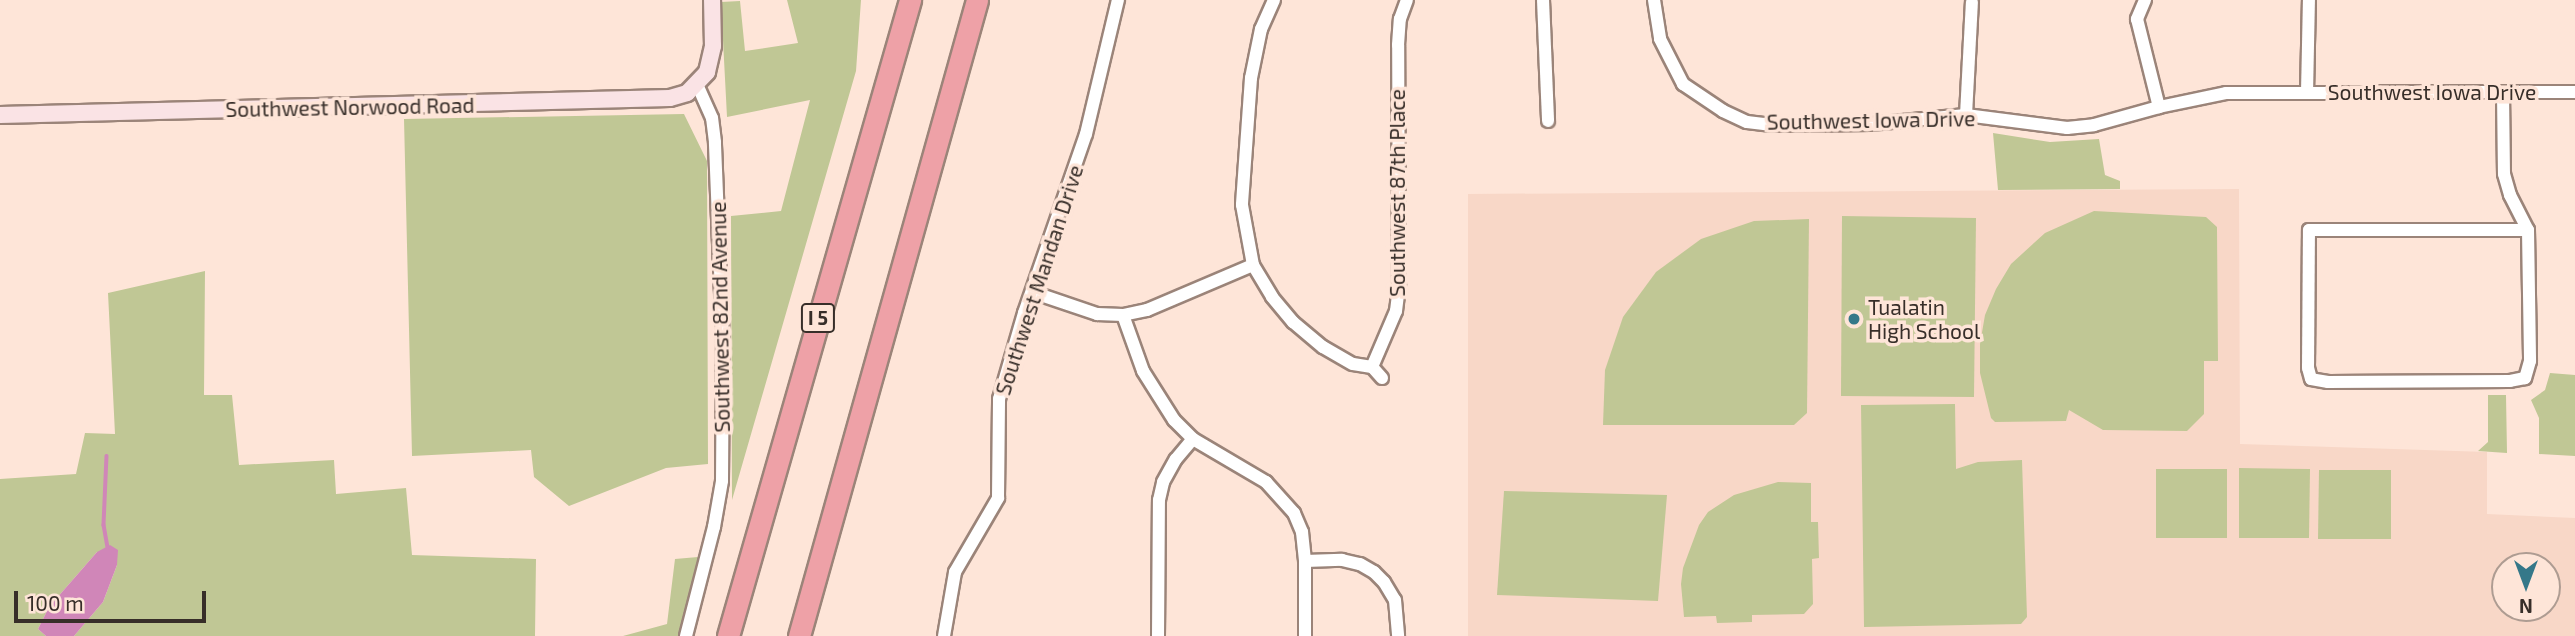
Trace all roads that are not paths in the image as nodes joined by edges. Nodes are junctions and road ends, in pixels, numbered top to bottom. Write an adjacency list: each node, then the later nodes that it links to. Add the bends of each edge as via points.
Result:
1 (712, 0): 12 (street, via 710,62)
2 (910, 0): 29 (highway, I 5)
3 (977, 0): 30 (highway)
4 (1118, 0): 22 (street, Southwest Mandan Drive, via 1086,134)
5 (1274, 0): 21 (street, via 1251,78 1242,205)
6 (1408, 0): 24 (street, Southwest 87th Place, via 1400,19 1398,45 1399,285 1396,311)
7 (1543, 0): 19 (street)
8 (1654, 0): 17 (street, Southwest Iowa Drive, via 1660,39 1675,73 1701,98 1747,122 1871,124)
9 (2145, 0): 16 (street, via 2137,19)
10 (2309, 0): 14 (street)
11 (1972, 2): 17 (street)
12 (698, 85): 18 (street, Southwest Norwood Road, via 670,98 643,100); 28 (street, Southwest 82nd Avenue, via 712,118 715,142 723,344 722,481 715,527)
13 (2575, 92): 15 (street, Southwest Iowa Drive)
14 (2306, 93): 15 (street, Southwest Iowa Drive); 16 (street, Southwest Iowa Drive, via 2226,93)
15 (2502, 93): 20 (street, via 2504,174)
16 (2159, 107): 17 (street, Southwest Iowa Drive, via 2067,128)
17 (1966, 115)
18 (0, 116)
19 (1548, 121)
20 (2528, 230): 20 (street, via 2309,230 2311,379 2525,378 2530,361)
21 (1253, 265): 23 (street, via 1147,310); 24 (street, via 1293,322 1353,365)
22 (1032, 292): 23 (street, via 1097,314); 31 (street, Southwest Mandan Drive, via 999,399 998,498 955,572)
23 (1123, 315): 26 (street, via 1133,349 1157,398)
24 (1372, 368): 25 (street)
25 (1382, 378)
26 (1193, 439): 27 (street, via 1266,482 1281,496 1302,532); 32 (street, via 1176,458 1159,500)
27 (1305, 561): 33 (street); 34 (street, via 1342,560 1374,572 1395,600)
28 (686, 636)
29 (728, 636)
30 (799, 636)
31 (944, 636)
32 (1158, 636)
33 (1305, 636)
34 (1398, 636)

